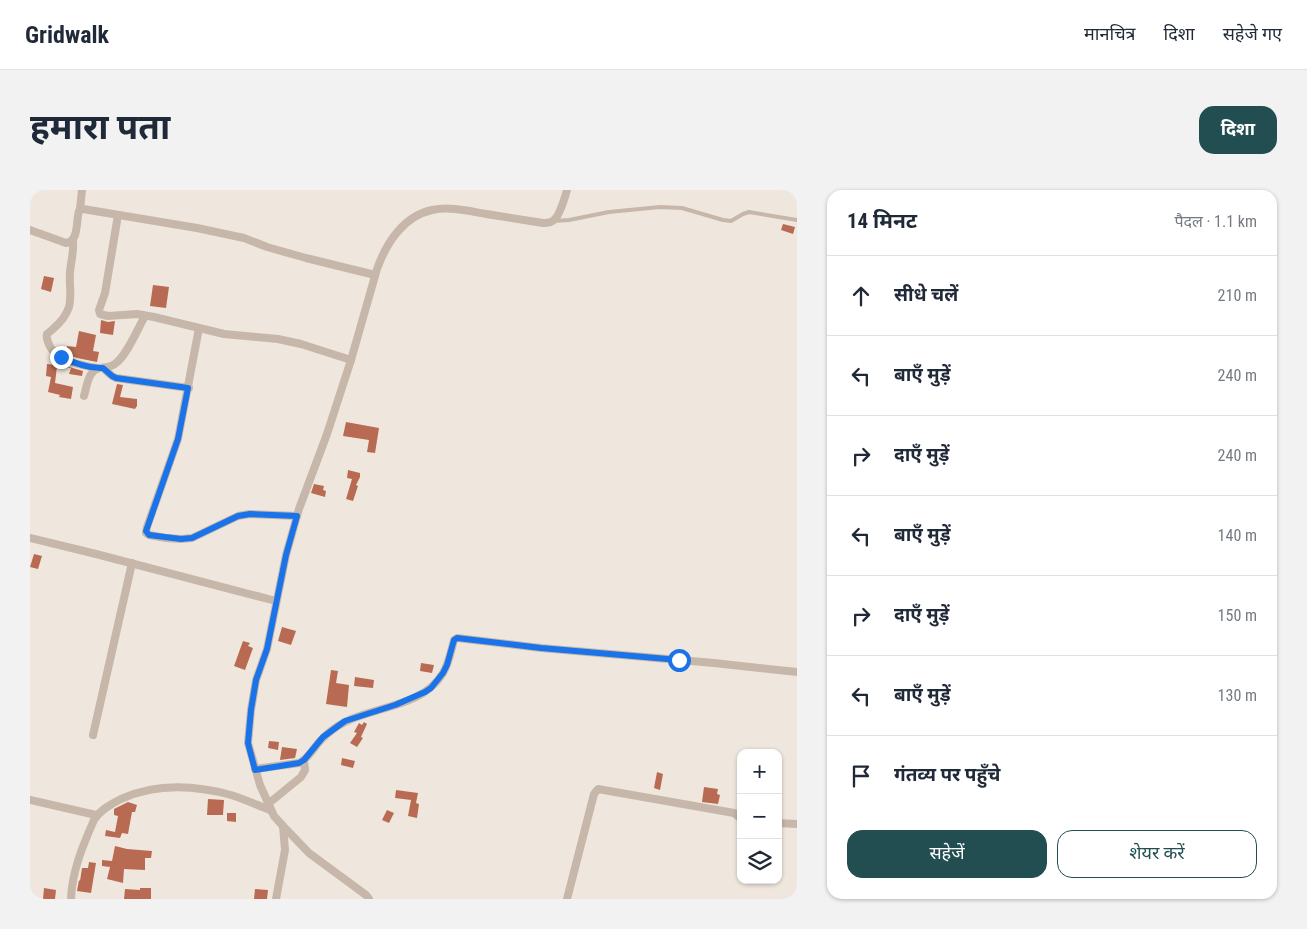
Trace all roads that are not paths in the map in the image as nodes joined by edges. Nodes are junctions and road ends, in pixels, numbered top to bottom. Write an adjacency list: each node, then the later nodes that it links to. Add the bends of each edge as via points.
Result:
1 (82, 190): 3 (street)
2 (567, 190): 6 (street)
3 (80, 209): 4 (street); 8 (street)
4 (118, 215): 9 (street, via 244,238); 10 (street, via 99,312 108,316)
5 (797, 220): 6 (lane, via 749,212 731,221 668,207)
6 (554, 221): 9 (street, via 543,223 467,211 432,210 400,228 381,257)
7 (30, 230): 8 (street, via 66,243)
8 (72, 241): 13 (street, via 69,307 46,339 61,357)
9 (375, 275): 12 (street)
10 (145, 316): 11 (street); 13 (street, via 117,363)
11 (199, 328): 12 (street, via 278,339); 14 (street)
12 (351, 360): 16 (street)
13 (100, 368): 14 (street, via 116,378); 15 (street, via 92,371)
14 (188, 388): 16 (street, via 178,439 146,533 166,538 192,538 238,516)
15 (84, 396)
16 (297, 516): 19 (street)
17 (30, 538): 18 (street)
18 (132, 563): 19 (street); 21 (street)
19 (276, 601): 23 (street, via 251,710 248,743)
20 (797, 672): 22 (street, via 457,638 443,673 431,688 395,705 345,721 323,737)
21 (93, 735)
22 (304, 760): 23 (street); 25 (street, via 305,770 301,778)
23 (255, 770): 25 (street)
24 (30, 800): 26 (street)
25 (269, 807): 26 (street, via 221,793 163,787 127,796); 30 (street)
26 (96, 816): 31 (street, via 73,876)
27 (737, 816): 34 (street, via 598,789)
28 (782, 823): 29 (street)
29 (797, 824)
30 (283, 826): 32 (street, via 285,850); 33 (street, via 310,853)
31 (71, 899)
32 (276, 899)
33 (369, 899)
34 (567, 899)

